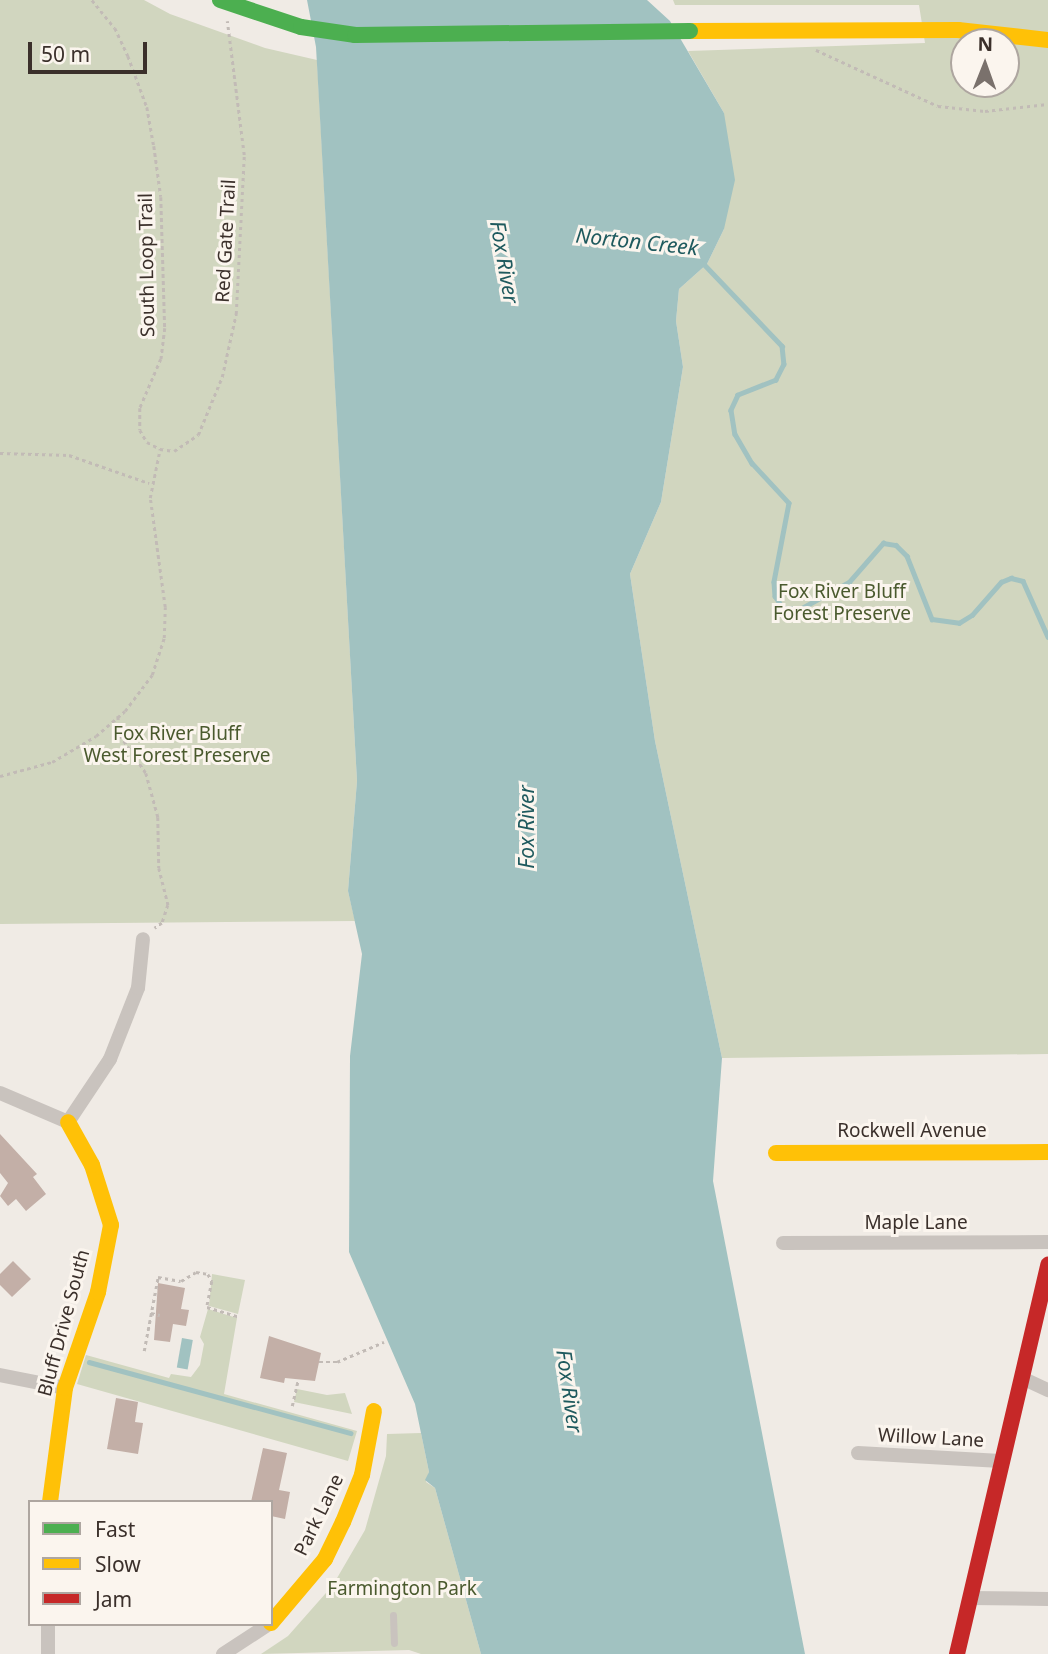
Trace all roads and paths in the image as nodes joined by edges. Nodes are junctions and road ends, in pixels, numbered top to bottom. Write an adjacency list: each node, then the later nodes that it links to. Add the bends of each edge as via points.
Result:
1 (92, 0): 6 (path, South Loop Trail, via 116,29 128,56 154,146 161,197 165,328 161,359 140,408 140,430 147,442)
2 (224, 5): 3 (street, bridge, via 301,27 355,35 931,30 1022,34); 6 (path, Red Gate Trail, via 244,155 243,223 230,348 198,435 174,451)
3 (1048, 40)
4 (807, 46): 5 (path, via 938,106 985,111)
5 (1047, 104)
6 (160, 449): 8 (path)
7 (0, 453): 8 (path, via 69,455)
8 (151, 484): 9 (path, via 164,638 152,676)
9 (118, 716): 10 (path, via 52,762); 11 (path, via 120,735 146,773 158,817 159,868 168,905 162,923 143,932)
10 (0, 776)
11 (143, 939): 13 (street, via 138,988 110,1059)
12 (0, 1093): 13 (street)
13 (68, 1122): 28 (street, Bluff Drive South, via 92,1165 111,1225 98,1292)
14 (1048, 1152): 15 (street, Rockwell Avenue)
15 (776, 1153)
16 (1048, 1242): 17 (street, Maple Lane)
17 (783, 1243)
18 (1048, 1265): 26 (street)
19 (151, 1313): 20 (path); 21 (path, via 158,1277 181,1281 196,1272 208,1274 212,1281 207,1307); 23 (path)
20 (160, 1315)
21 (240, 1317)
22 (384, 1342): 24 (path, via 337,1362)
23 (145, 1351)
24 (319, 1362)
25 (0, 1375): 28 (street)
26 (1022, 1378): 29 (street); 33 (street)
27 (298, 1380): 30 (path)
28 (65, 1388): 34 (street, Bluff Drive South)
29 (1048, 1390)
30 (292, 1406)
31 (374, 1411): 38 (street, Park Lane, via 362,1475 344,1522 325,1559)
32 (858, 1453): 33 (street, Willow Lane)
33 (1001, 1461): 35 (street)
34 (50, 1500)
35 (970, 1598): 36 (street); 44 (street)
36 (1048, 1599)
37 (393, 1615): 41 (lane)
38 (273, 1620)
39 (48, 1626): 42 (street)
40 (267, 1626): 43 (street, Park Lane)
41 (394, 1643)
42 (48, 1654)
43 (223, 1654)
44 (957, 1654)

